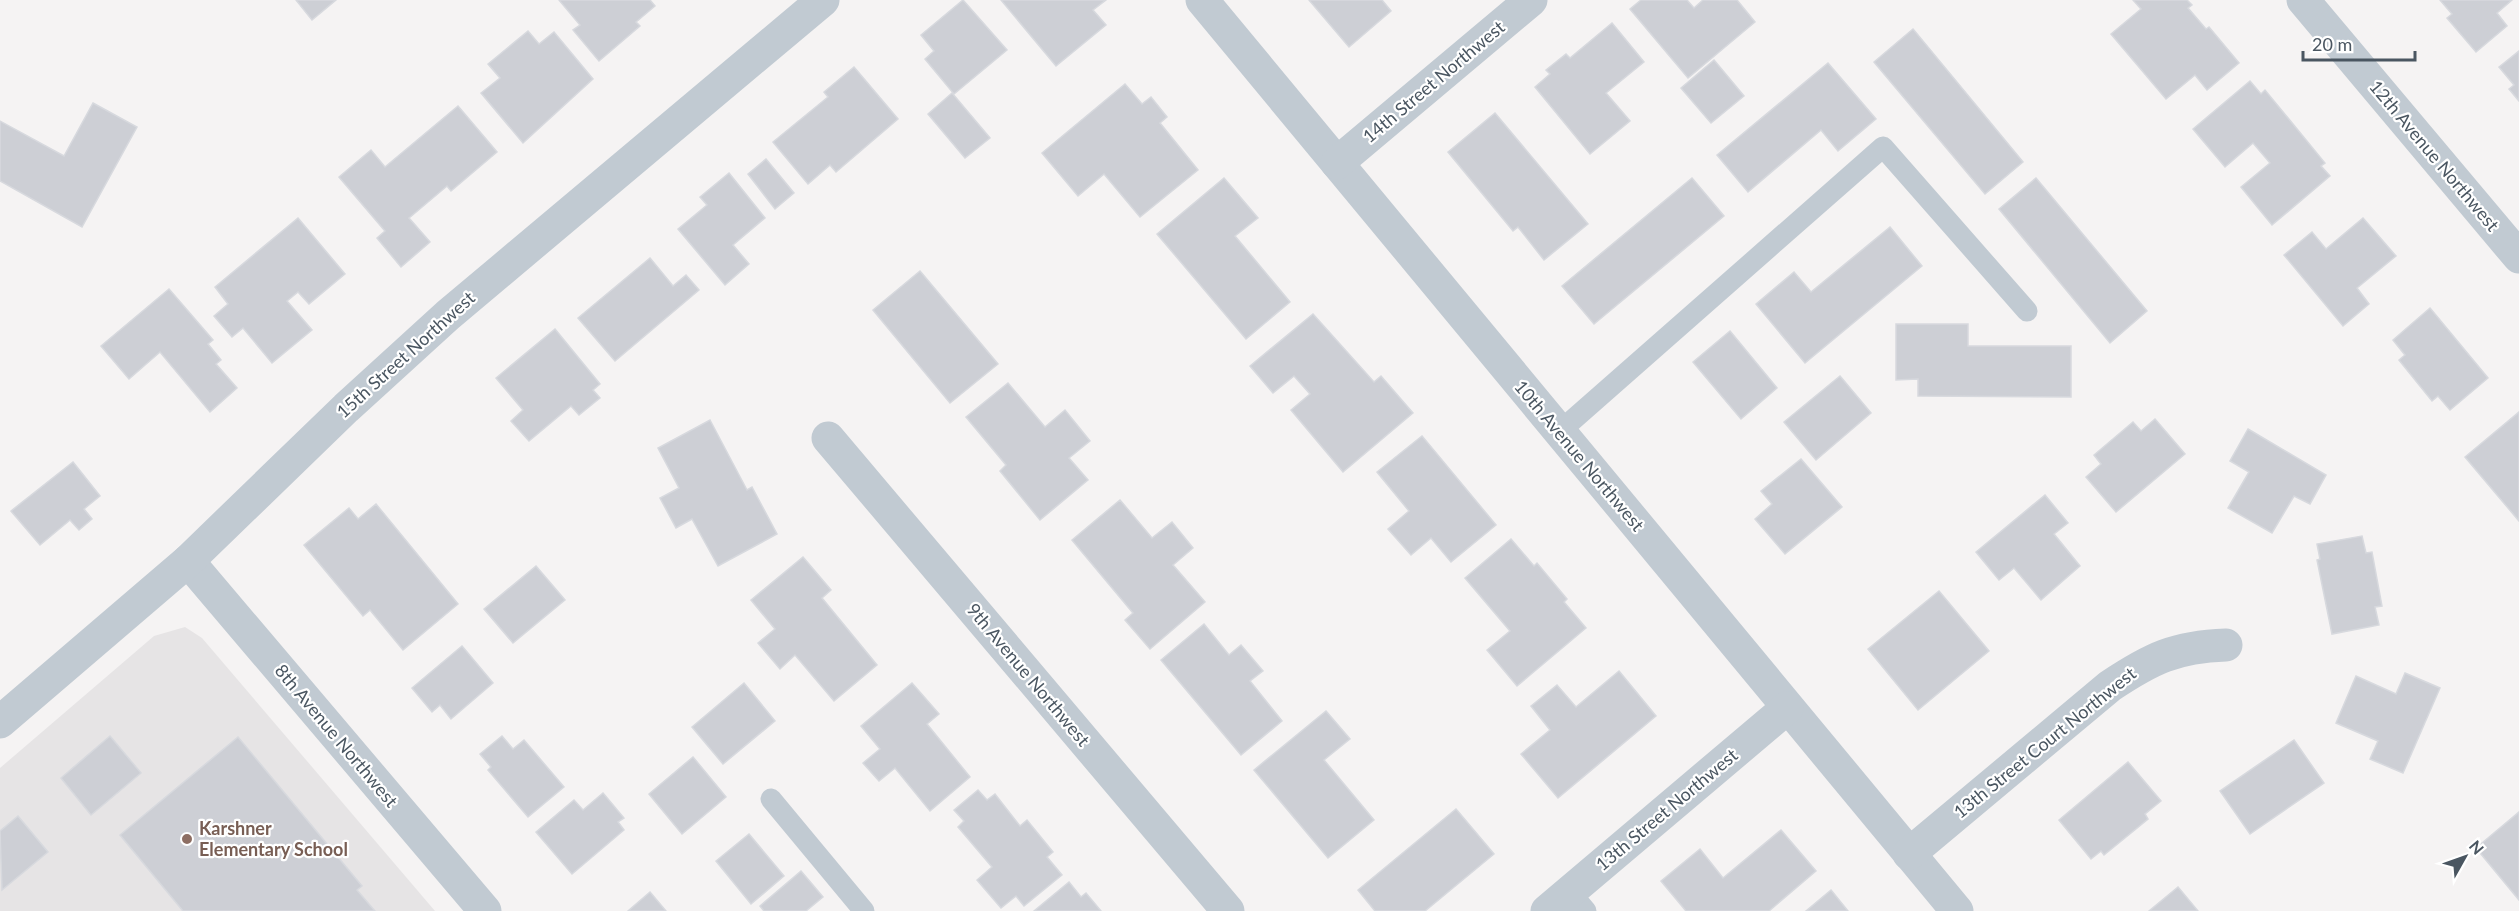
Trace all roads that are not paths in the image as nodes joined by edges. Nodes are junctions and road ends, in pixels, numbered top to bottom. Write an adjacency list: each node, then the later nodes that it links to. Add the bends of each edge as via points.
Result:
1 (823, 0): 10 (street, 15th Street Northwest, via 448,315)
2 (1202, 0): 5 (street, 10th Avenue Northwest)
3 (1531, 0): 5 (street, 14th Street Northwest)
4 (2303, 0): 6 (street, 12th Avenue Northwest)
5 (1337, 163): 8 (street, 10th Avenue Northwest)
6 (2519, 257)
7 (2027, 311): 8 (lane, via 1883,147)
8 (1559, 432): 12 (street, 10th Avenue Northwest)
9 (828, 438): 19 (street, 9th Avenue Northwest)
10 (188, 561): 13 (street, 15th Street Northwest); 17 (street, 8th Avenue Northwest)
11 (2226, 645): 15 (street, 13th Street Court Northwest, via 2169,652 2110,686)
12 (1787, 708): 15 (street, 10th Avenue Northwest); 16 (street, 13th Street Northwest)
13 (0, 722)
14 (771, 799): 18 (lane)
15 (1909, 854): 20 (street, 10th Avenue Northwest)
16 (1568, 904)
17 (485, 911)
18 (864, 911)
19 (1228, 911)
20 (1956, 911)

